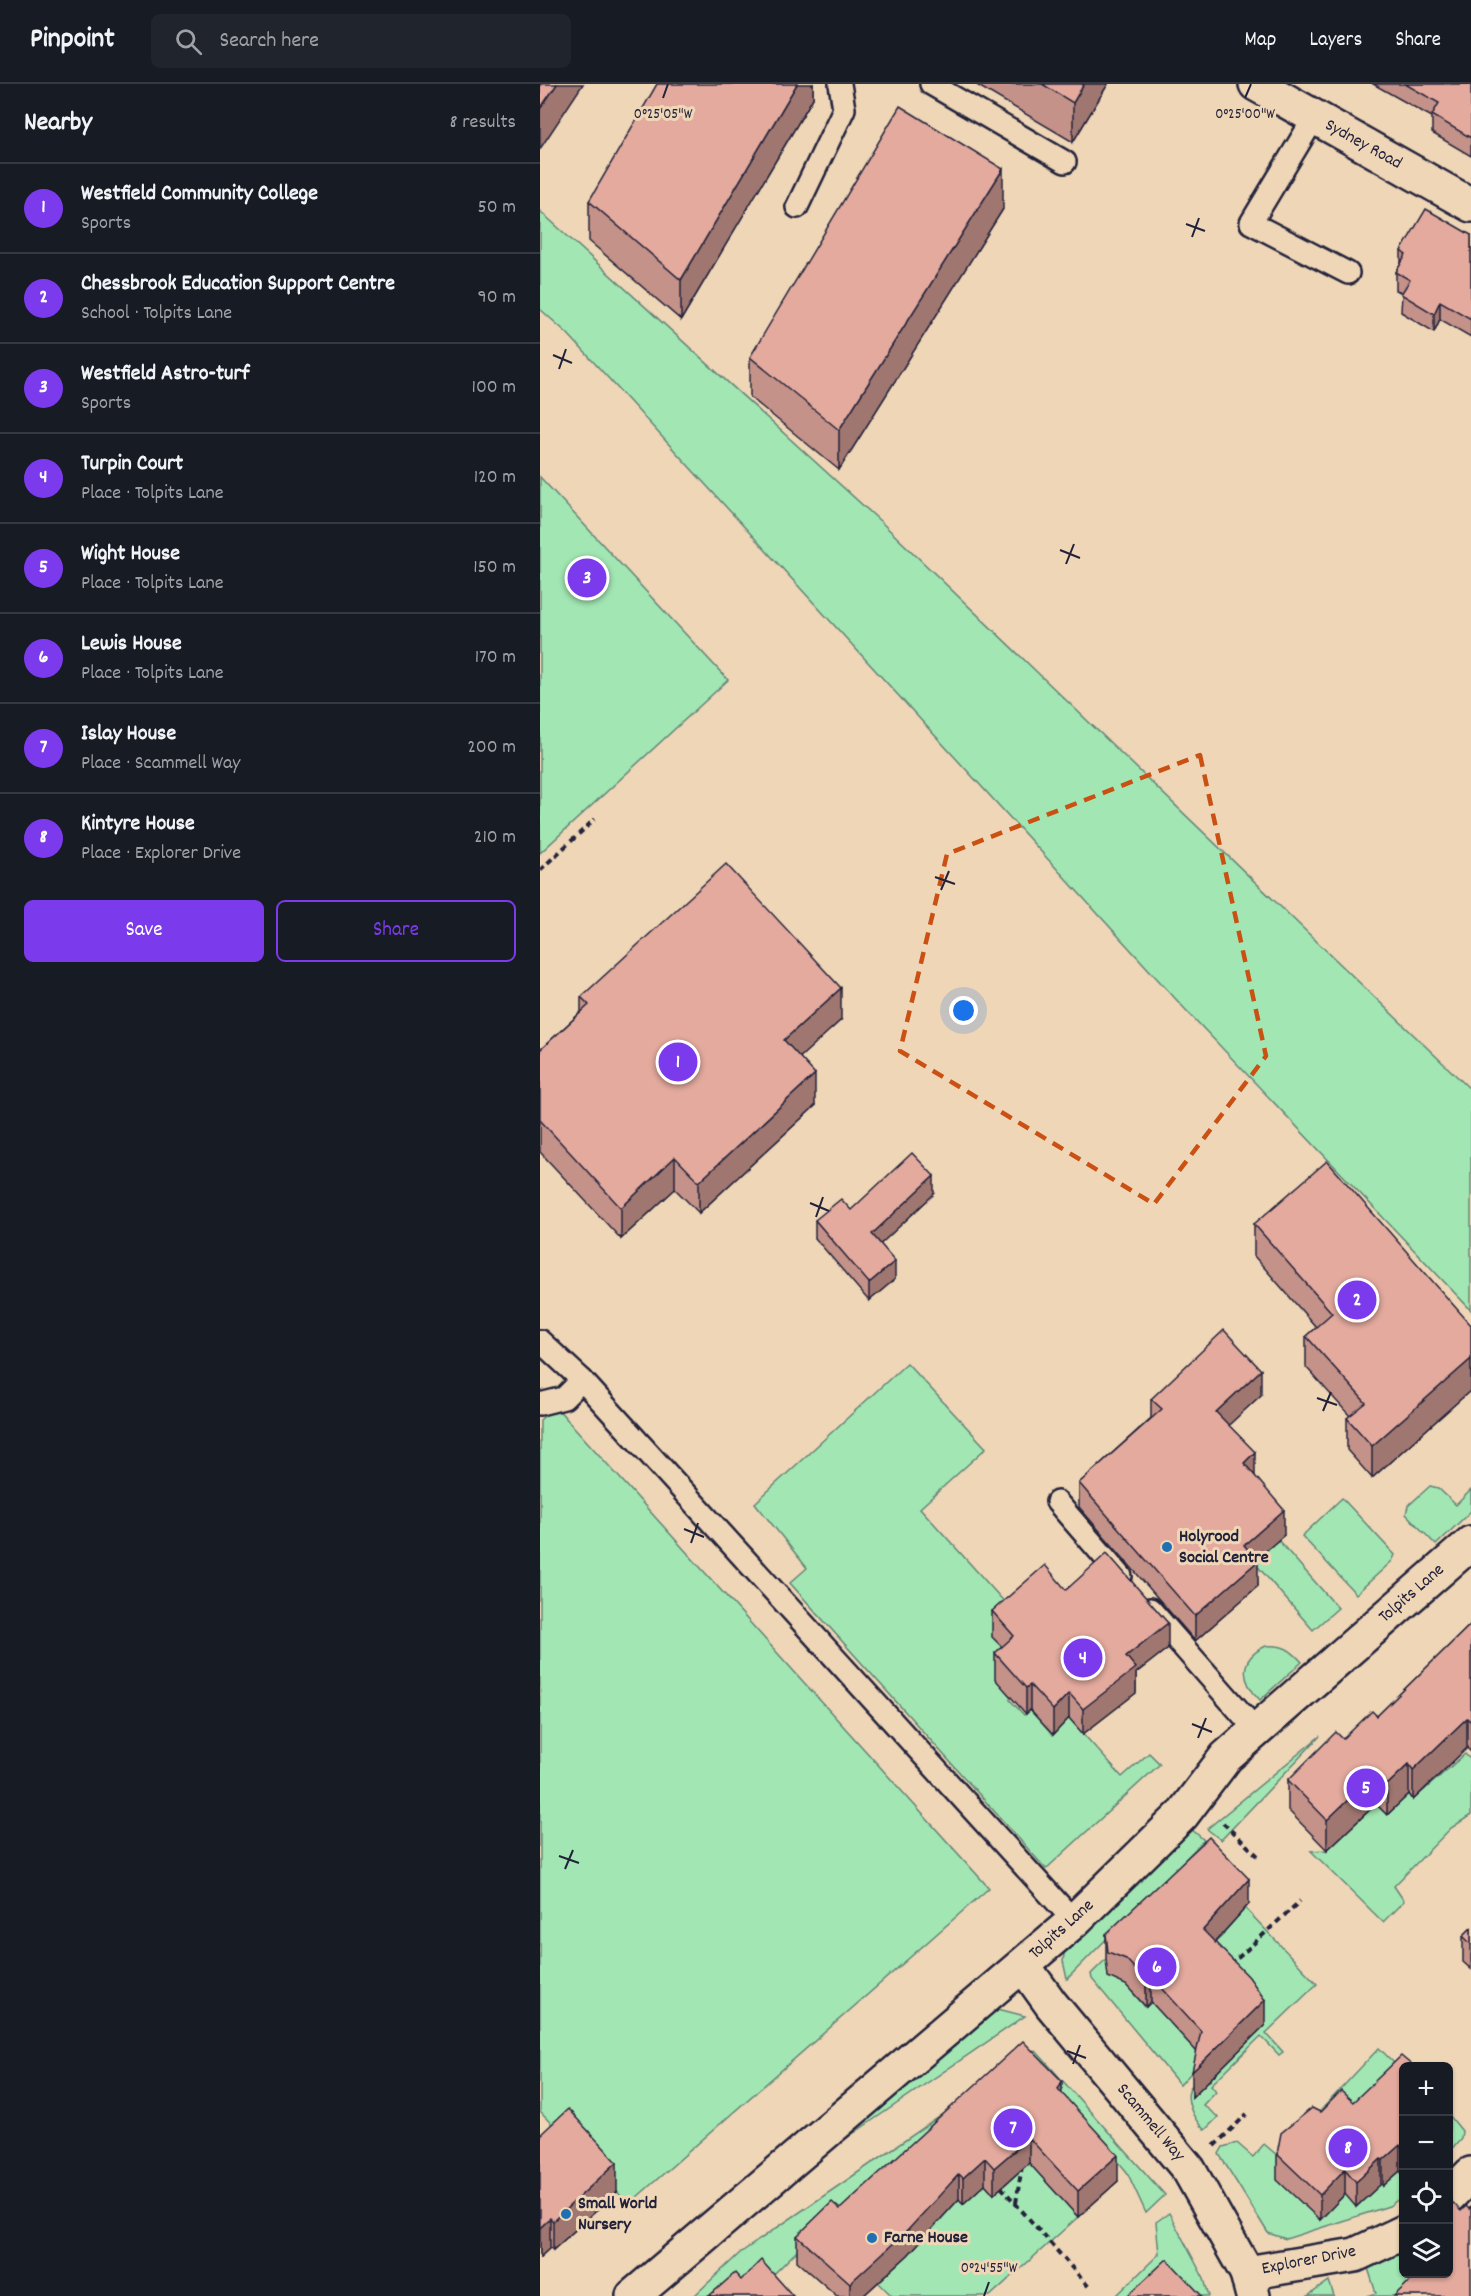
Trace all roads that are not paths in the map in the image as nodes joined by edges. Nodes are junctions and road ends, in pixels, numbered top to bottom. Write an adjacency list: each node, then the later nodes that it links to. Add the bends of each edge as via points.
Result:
1 (840, 84): 7 (lane, via 844,109)
2 (931, 84): 5 (lane)
3 (1256, 84): 4 (main road, Sydney Road)
4 (1314, 117): 6 (main road, Sydney Road); 8 (lane, via 1251,223)
5 (1065, 162)
6 (1471, 205)
7 (797, 207)
8 (1348, 273)
9 (540, 1341): 10 (lane)
10 (582, 1380): 11 (lane, via 564,1398); 15 (lane)
11 (540, 1404)
12 (1057, 1502): 14 (lane)
13 (1471, 1543): 14 (main road, Tolpits Lane)
14 (1256, 1730): 15 (main road, Tolpits Lane, via 1226,1757 1182,1815)
15 (1074, 1921): 16 (main road, Tolpits Lane)
16 (1023, 1965): 20 (main road, Scammell Way, via 1189,2170); 21 (main road, Tolpits Lane)
17 (1471, 2174): 18 (main road)
18 (1453, 2193)
19 (1399, 2234): 20 (main road, Explorer Drive, via 1355,2255)
20 (1250, 2284)
21 (633, 2296)

